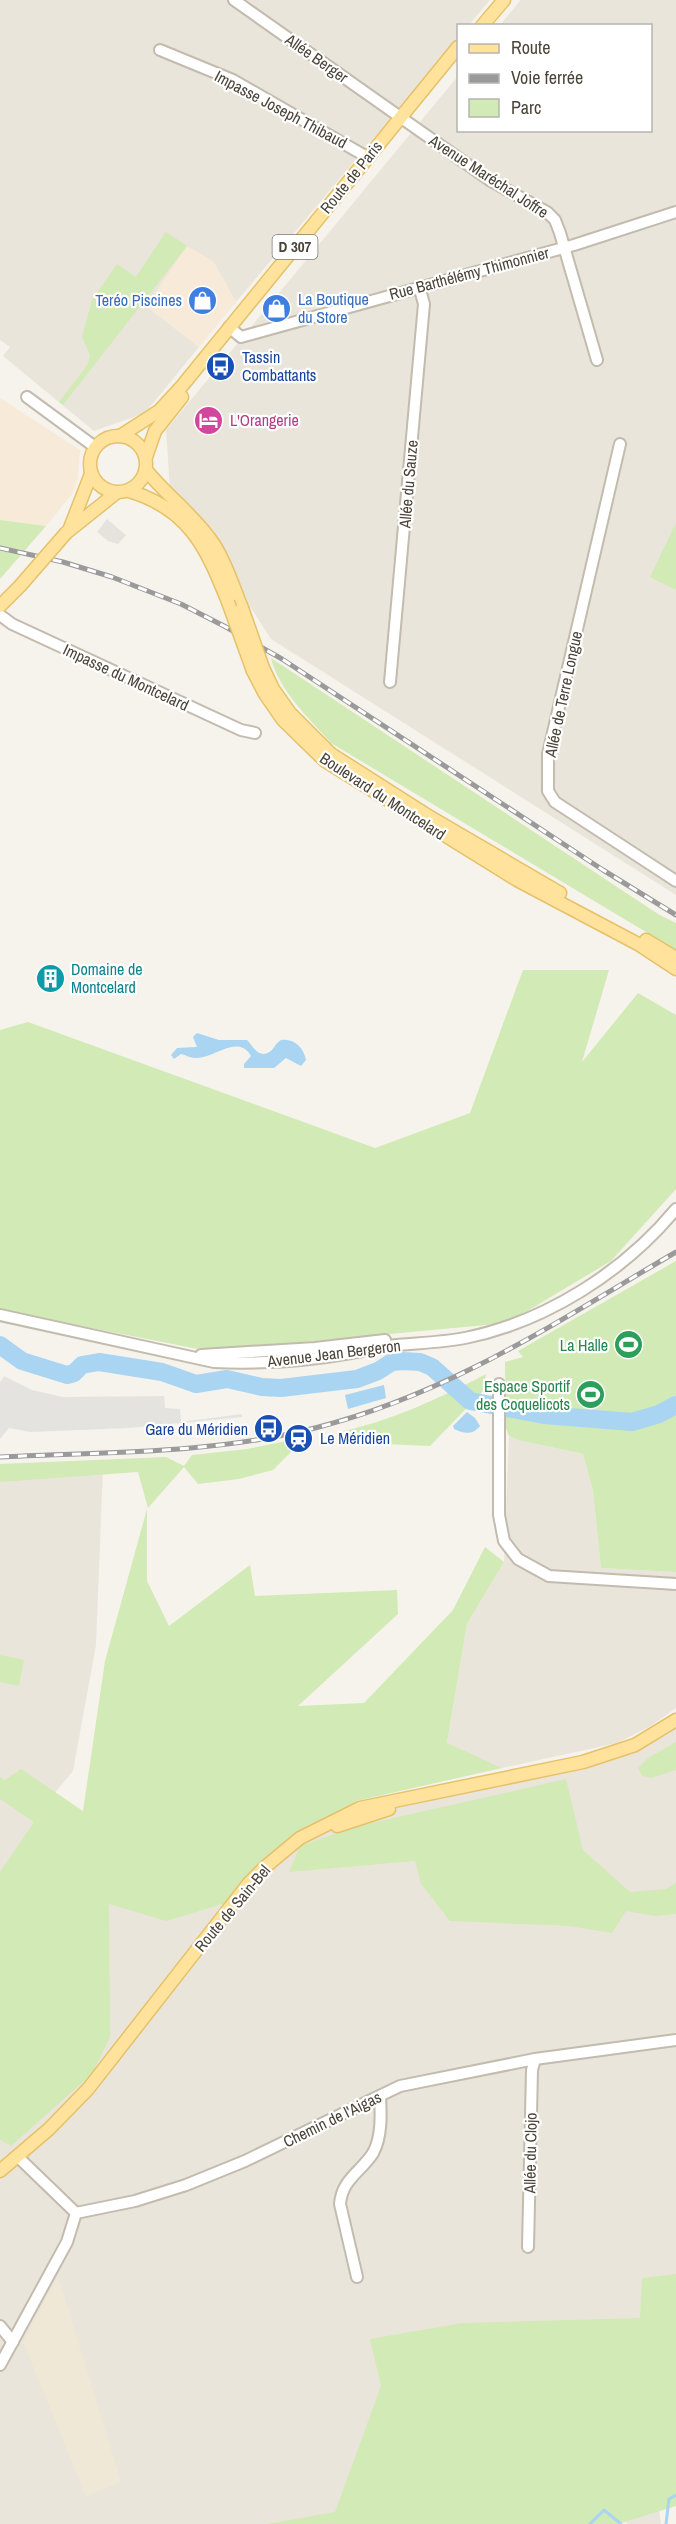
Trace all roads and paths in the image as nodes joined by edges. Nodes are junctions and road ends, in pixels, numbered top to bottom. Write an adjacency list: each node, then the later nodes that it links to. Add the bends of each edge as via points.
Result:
1 (234, 0): 9 (street, Allée Berger)
2 (498, 0): 4 (main road)
3 (504, 0): 5 (main road)
4 (479, 24)
5 (484, 24)
6 (457, 49): 9 (main road, Route de Paris / D 307)
7 (160, 50): 10 (street, Impasse Joseph Thibaud, via 233,80)
8 (457, 55): 9 (main road, Route de Paris / D 307)
9 (401, 118): 10 (main road, Route de Paris / D 307); 12 (street, Avenue Maréchal Joffre, via 491,181 547,212 555,220); 14 (main road, Route de Paris / D 307)
10 (367, 157): 14 (main road, Route de Paris / D 307)
11 (676, 212): 12 (street, Rue Barthélémy Thimonnier)
12 (564, 247): 13 (street, Rue Barthélémy Thimonnier); 15 (street, Avenue Maréchal Joffre)
13 (419, 286): 14 (street, Rue Barthélémy Thimonnier, via 241,337); 28 (street, Allée du Sauze, via 423,304)
14 (232, 329): 17 (main road, Route de Paris / D 307, via 159,411); 20 (main road, Route de Paris / D 307, via 155,431)
15 (597, 360)
16 (27, 397): 19 (street)
17 (120, 436): 19 (main road); 20 (main road, via 136,442)
18 (620, 444): 30 (street, Allée de Terre Longue, via 548,754 548,791 555,802)
19 (95, 447): 21 (main road, via 89,465)
20 (146, 463): 22 (main road, via 137,486); 27 (main road, Boulevard du Montcelard, bridge, via 159,486 215,545 242,608)
21 (91, 474): 23 (main road, via 101,488); 24 (main road)
22 (129, 491): 23 (main road); 27 (main road, Boulevard du Montcelard, bridge, via 150,497 176,513 191,529 203,547)
23 (116, 493): 24 (main road)
24 (68, 530): 25 (main road, bridge)
25 (0, 607)
26 (0, 615): 29 (street, Impasse du Montcelard, via 241,730)
27 (258, 670): 31 (main road, Boulevard du Montcelard, via 290,713 331,754 521,872); 32 (main road, Boulevard du Montcelard, via 265,694 283,720 325,761 517,880 638,944)
28 (390, 682)
29 (255, 733)
30 (676, 881)
31 (676, 958)
32 (676, 969)
33 (676, 1209): 34 (street, Avenue Jean Bergeron, via 643,1244 580,1290 524,1321 477,1335 191,1356)
34 (0, 1315)
35 (499, 1384): 36 (street, via 499,1515 504,1541 518,1559 549,1576)
36 (676, 1584)
37 (676, 1720): 42 (main road, Route de Sain-Bel, via 635,1745 594,1759 360,1808 300,1838 249,1883 88,2089)
38 (676, 1730): 42 (main road, Route de Sain-Bel, via 606,1764 385,1810 347,1822 300,1846 191,1964 93,2095)
39 (676, 2040): 40 (street, Chemin de l'Aigas)
40 (535, 2060): 41 (street, Chemin de l'Aigas, via 428,2079 399,2086); 46 (street, Allée du Clojo)
41 (380, 2096): 45 (street, Chemin de l'Aigas, via 186,2185); 47 (street, via 379,2133 374,2151 340,2195)
42 (20, 2159): 43 (main road, Route de Sain-Bel); 44 (main road, Route de Sain-Bel); 45 (street)
43 (0, 2171)
44 (0, 2181)
45 (76, 2213): 49 (street, via 67,2242)
46 (528, 2247)
47 (357, 2277)
48 (0, 2326): 49 (street)
49 (13, 2342): 50 (street)
50 (0, 2365)

